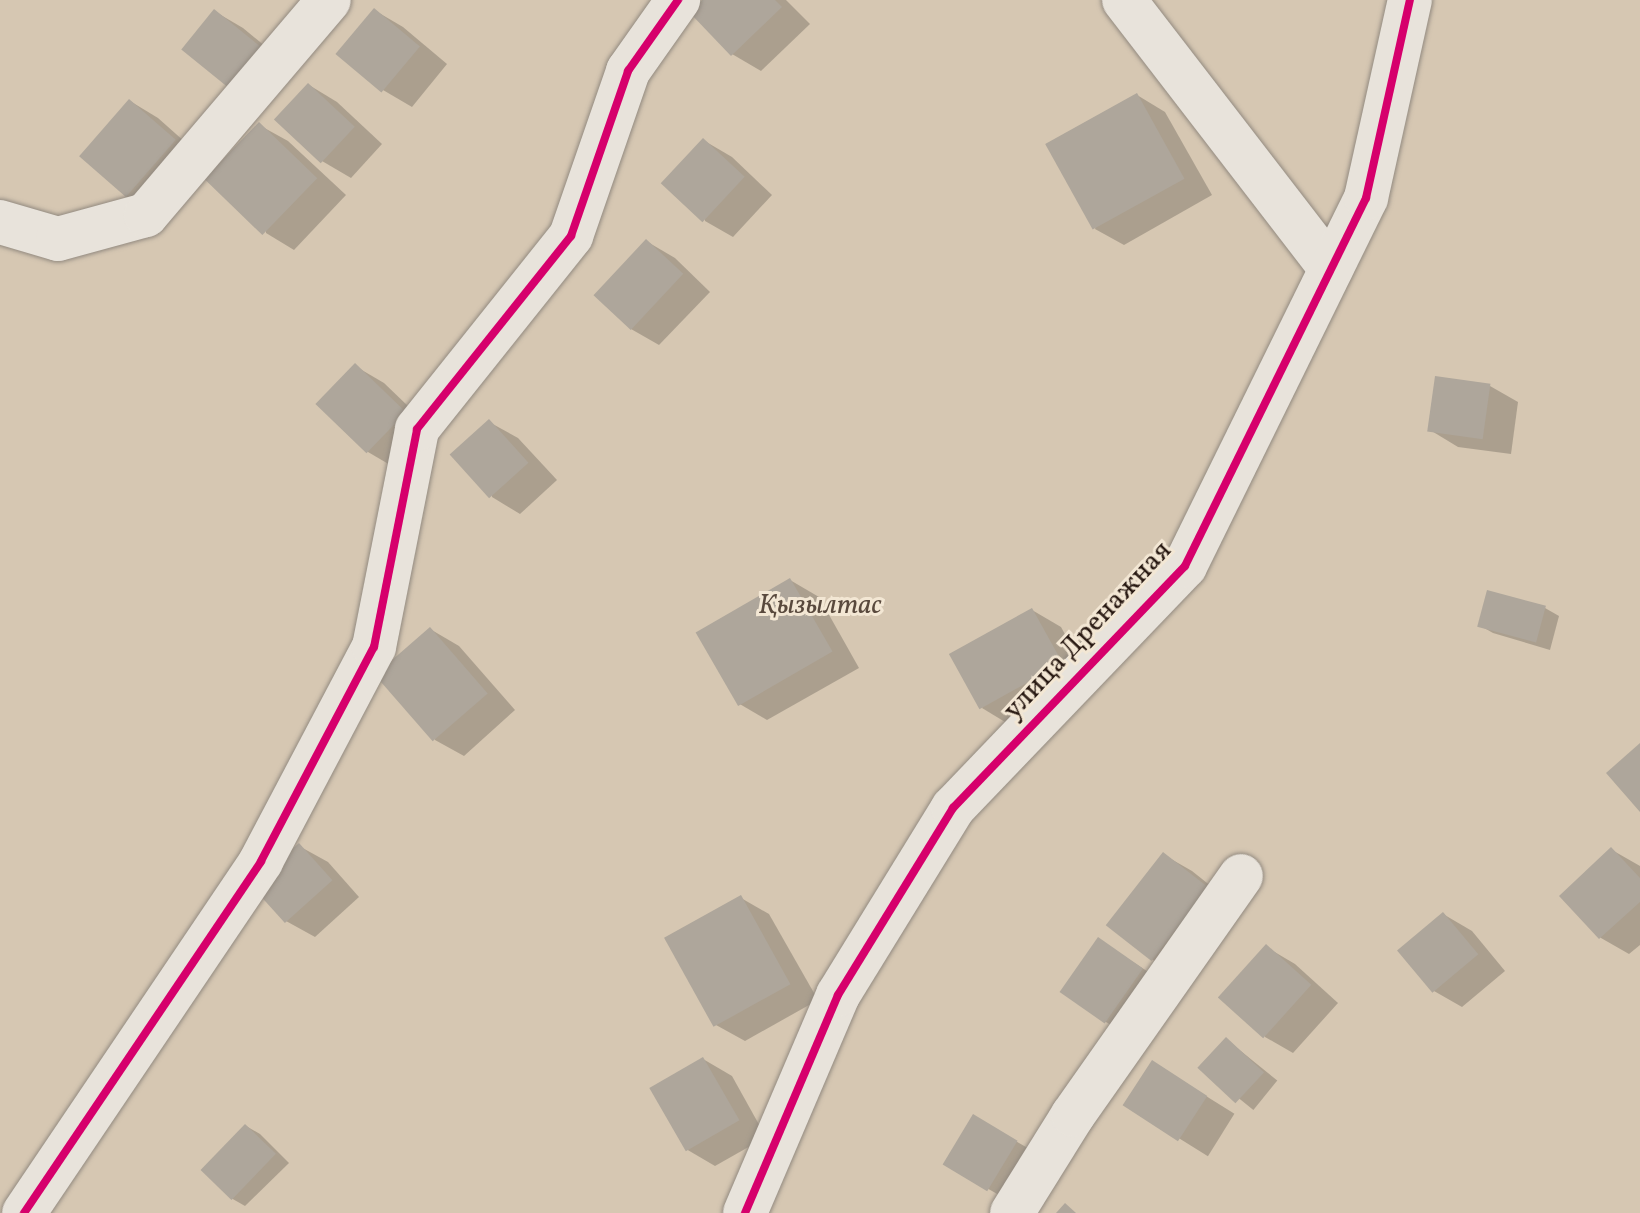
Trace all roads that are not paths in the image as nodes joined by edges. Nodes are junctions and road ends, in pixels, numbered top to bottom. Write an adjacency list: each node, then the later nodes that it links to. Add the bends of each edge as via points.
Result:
1 (329, 0): 5 (street, via 146,215 58,239)
2 (678, 0): 8 (street, via 628,71 571,236 417,429 374,647 261,861)
3 (1124, 0): 6 (street)
4 (1410, 0): 6 (street, улица Дренажная, via 1366,198)
5 (0, 222)
6 (1331, 269): 9 (street, улица Дренажная, via 1185,566 953,808 838,995)
7 (1241, 876): 10 (street, via 1073,1115)
8 (24, 1213)
9 (745, 1213)
10 (1012, 1213)

